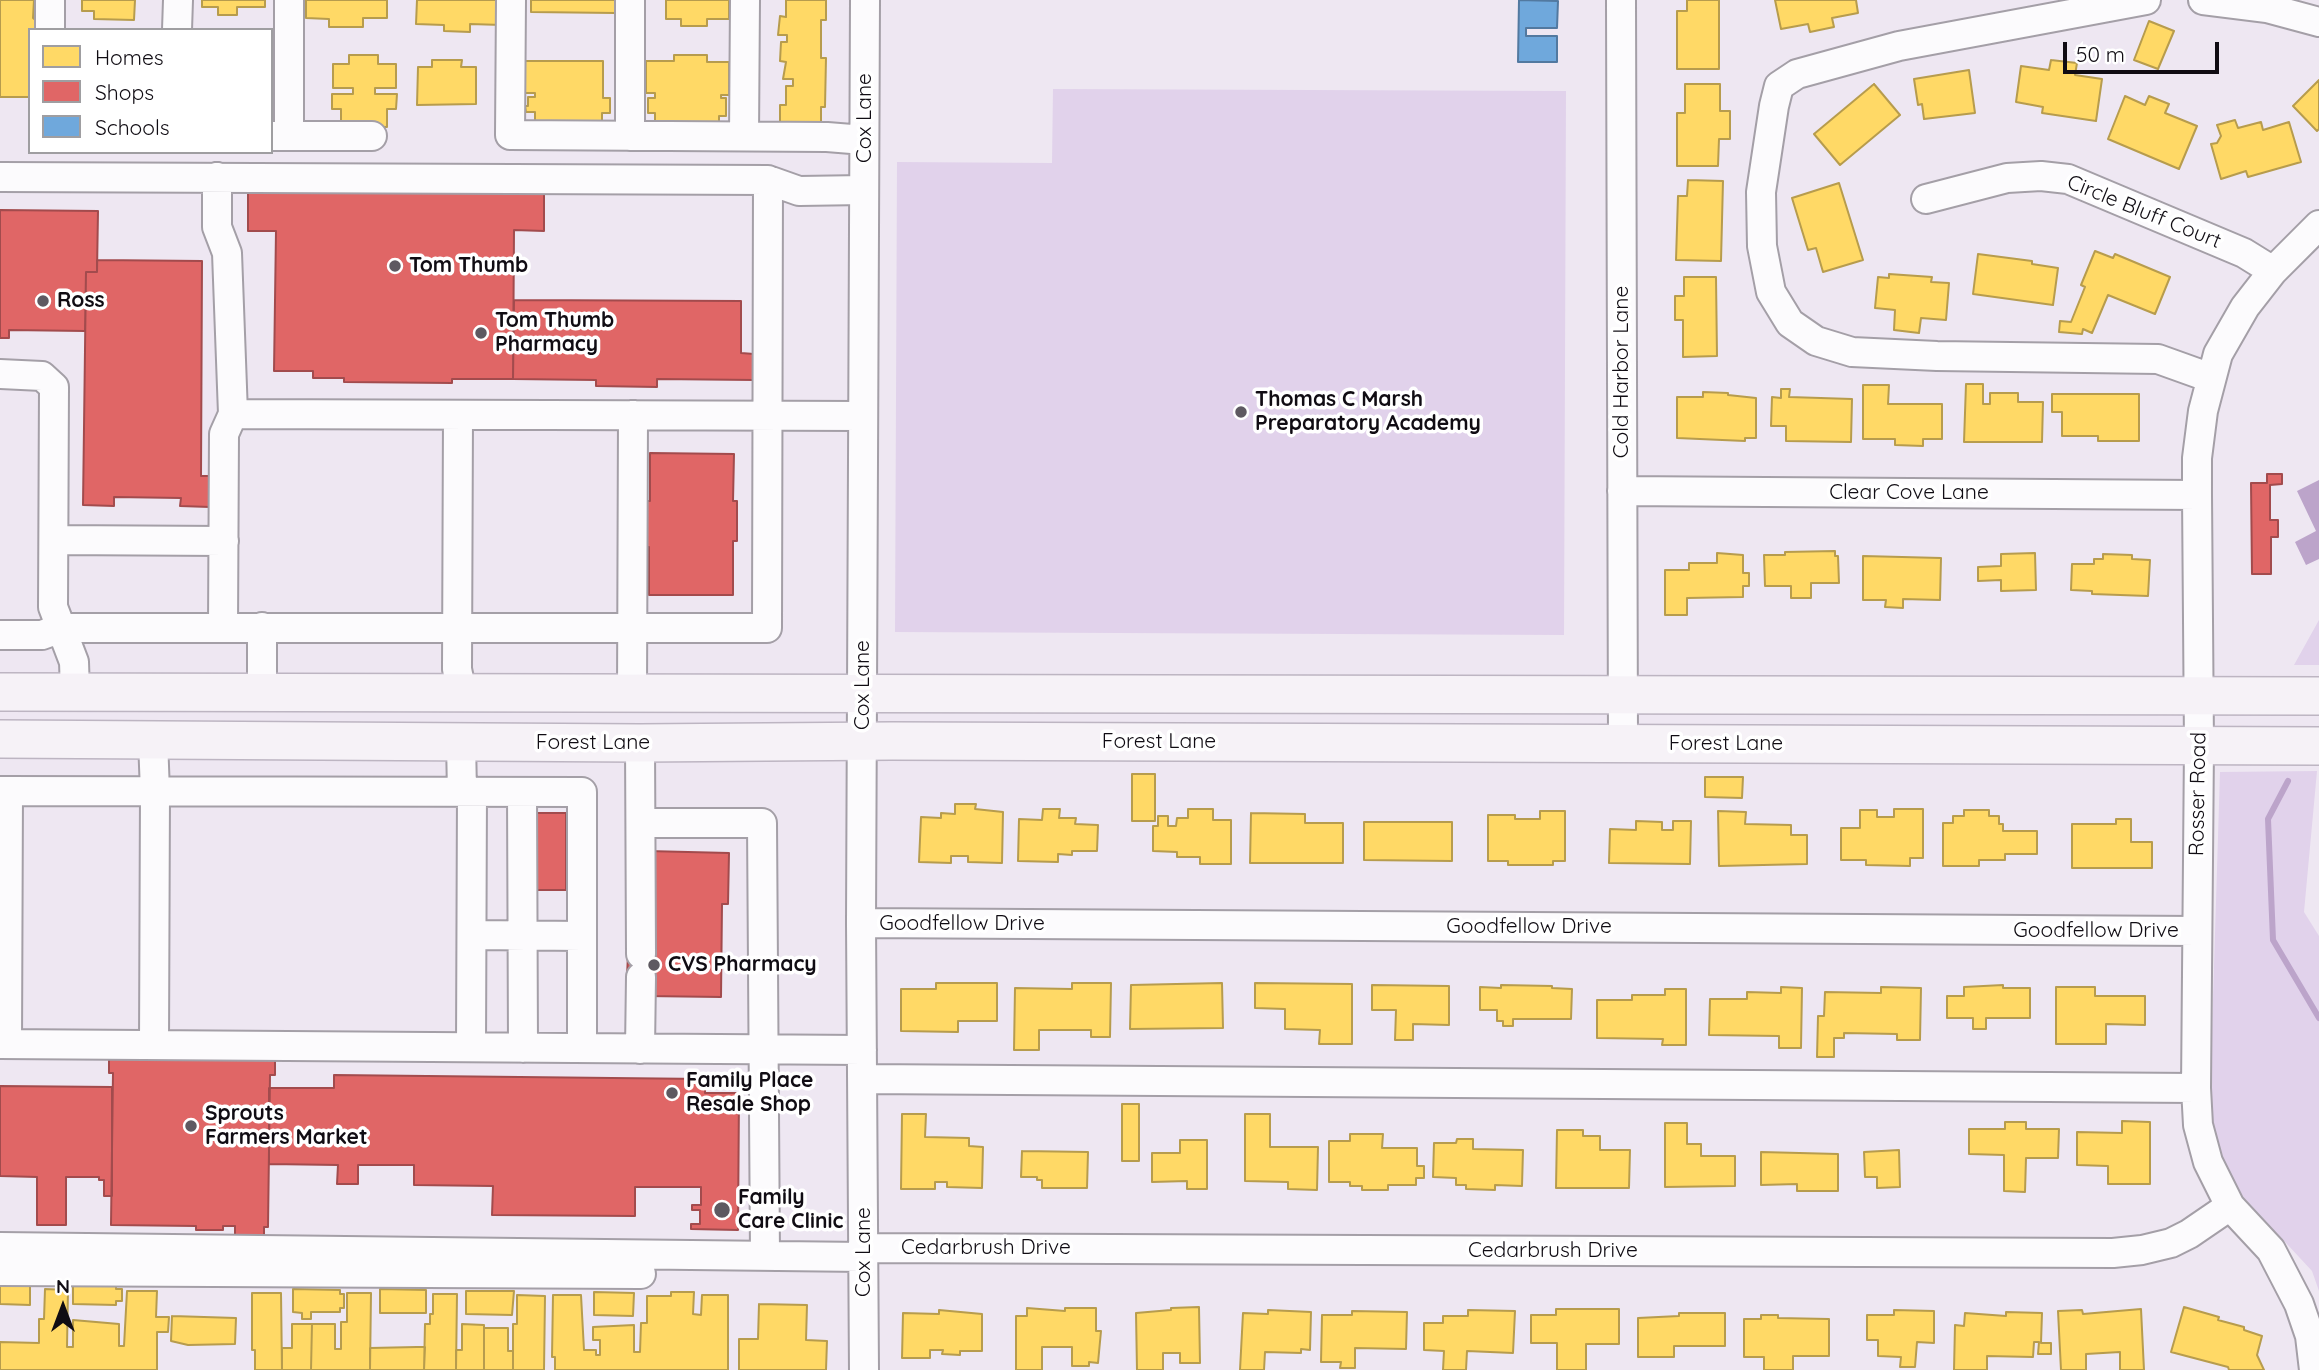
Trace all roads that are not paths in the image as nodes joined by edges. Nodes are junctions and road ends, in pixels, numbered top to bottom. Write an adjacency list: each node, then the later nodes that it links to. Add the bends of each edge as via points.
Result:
1 (50, 0): 12 (street)
2 (178, 0): 13 (street)
3 (289, 0): 14 (street)
4 (511, 0): 16 (street, via 510,135)
5 (630, 0): 16 (street)
6 (745, 0): 17 (street)
7 (865, 0): 18 (street, Cox Lane)
8 (1621, 0): 33 (street, Cold Harbor Lane)
9 (2146, 0): 27 (street, via 1899,47 1797,74 1779,86 1774,106 1761,192 1762,246 1772,292 1790,323 1816,341 1852,352 2158,359)
10 (2203, 0): 11 (street, via 2267,8)
11 (2319, 22)
12 (50, 28)
13 (177, 28)
14 (280, 136): 15 (street)
15 (372, 136)
16 (630, 136): 17 (street)
17 (744, 136): 18 (street)
18 (864, 140): 22 (street, Cox Lane)
19 (0, 177): 20 (street)
20 (217, 177): 21 (street); 28 (street, via 217,227 227,253)
21 (768, 180): 22 (street, via 799,191); 31 (street)
22 (864, 190): 32 (street, Cox Lane)
23 (1926, 198): 25 (street, Circle Bluff Court, via 2007,178 2068,179 2244,253)
24 (2319, 225): 25 (street, Rosser Road)
25 (2273, 271): 27 (street, Rosser Road, via 2227,336)
26 (0, 374): 35 (street, via 42,376 54,387)
27 (2211, 378): 34 (street, Rosser Road, via 2197,457)
28 (233, 414): 29 (street); 36 (street, via 224,434)
29 (458, 415): 30 (street); 40 (street)
30 (633, 415): 31 (street); 41 (street)
31 (768, 415): 32 (street); 41 (street, via 767,628)
32 (863, 416): 48 (street, Cox Lane)
33 (1622, 491): 34 (street, Clear Cove Lane); 49 (street, Cold Harbor Lane)
34 (2197, 495): 50 (street, Rosser Road)
35 (54, 540): 36 (street); 39 (street, via 53,607)
36 (224, 541): 37 (street)
37 (223, 627): 38 (street); 39 (street)
38 (262, 627): 40 (street); 45 (street)
39 (61, 628): 42 (street, via 42,635); 44 (street, via 74,662)
40 (457, 628): 41 (street); 46 (street)
41 (632, 628): 47 (street)
42 (0, 635)
43 (0, 692): 44 (main road)
44 (75, 692): 45 (main road)
45 (262, 693): 46 (main road)
46 (462, 693): 47 (main road); 54 (main road)
47 (632, 694): 48 (main road)
48 (862, 694): 49 (main road); 55 (street, Cox Lane)
49 (1623, 694): 50 (main road); 57 (street, Cold Harbor Lane)
50 (2199, 695): 51 (main road); 58 (street, Rosser Road)
51 (2319, 696)
52 (0, 739): 53 (main road, Forest Lane)
53 (153, 740): 54 (main road, Forest Lane); 61 (street)
54 (461, 741): 56 (main road, Forest Lane); 62 (street)
55 (863, 741): 56 (main road, Forest Lane); 57 (main road, Forest Lane); 65 (street, Cox Lane)
56 (640, 743): 64 (street)
57 (1623, 743): 58 (main road, Forest Lane)
58 (2199, 745): 59 (main road, Forest Lane); 66 (street, Rosser Road)
59 (2319, 746)
60 (4, 791): 61 (street); 70 (street)
61 (155, 792): 62 (street); 71 (street)
62 (467, 792): 63 (street); 67 (street)
63 (522, 792): 68 (street); 69 (street, via 582,792)
64 (642, 823): 75 (street); 76 (street, via 762,823)
65 (861, 923): 66 (street, Goodfellow Drive); 77 (street, Cox Lane)
66 (2197, 931): 79 (street, Rosser Road)
67 (472, 935): 68 (street); 72 (street)
68 (524, 936): 69 (street); 73 (street)
69 (582, 936): 74 (street)
70 (4, 1044): 71 (street)
71 (154, 1045): 72 (street)
72 (471, 1047): 73 (street)
73 (523, 1048): 74 (street)
74 (582, 1048): 75 (street)
75 (640, 1049): 76 (street)
76 (765, 1049): 77 (street); 82 (street)
77 (862, 1050): 78 (street, Cox Lane)
78 (863, 1079): 79 (street); 83 (street, Cox Lane)
79 (2196, 1088): 80 (street, Rosser Road, via 2198,1125 2208,1162)
80 (2230, 1206): 83 (street, Cedarbrush Drive, via 2171,1243 2113,1253); 86 (street, Rosser Road, via 2271,1250 2283,1270 2310,1336)
81 (0, 1247): 82 (street)
82 (765, 1256): 83 (street)
83 (864, 1260): 84 (street); 85 (street, Cox Lane)
84 (0, 1270)
85 (864, 1370)
86 (2314, 1370)

